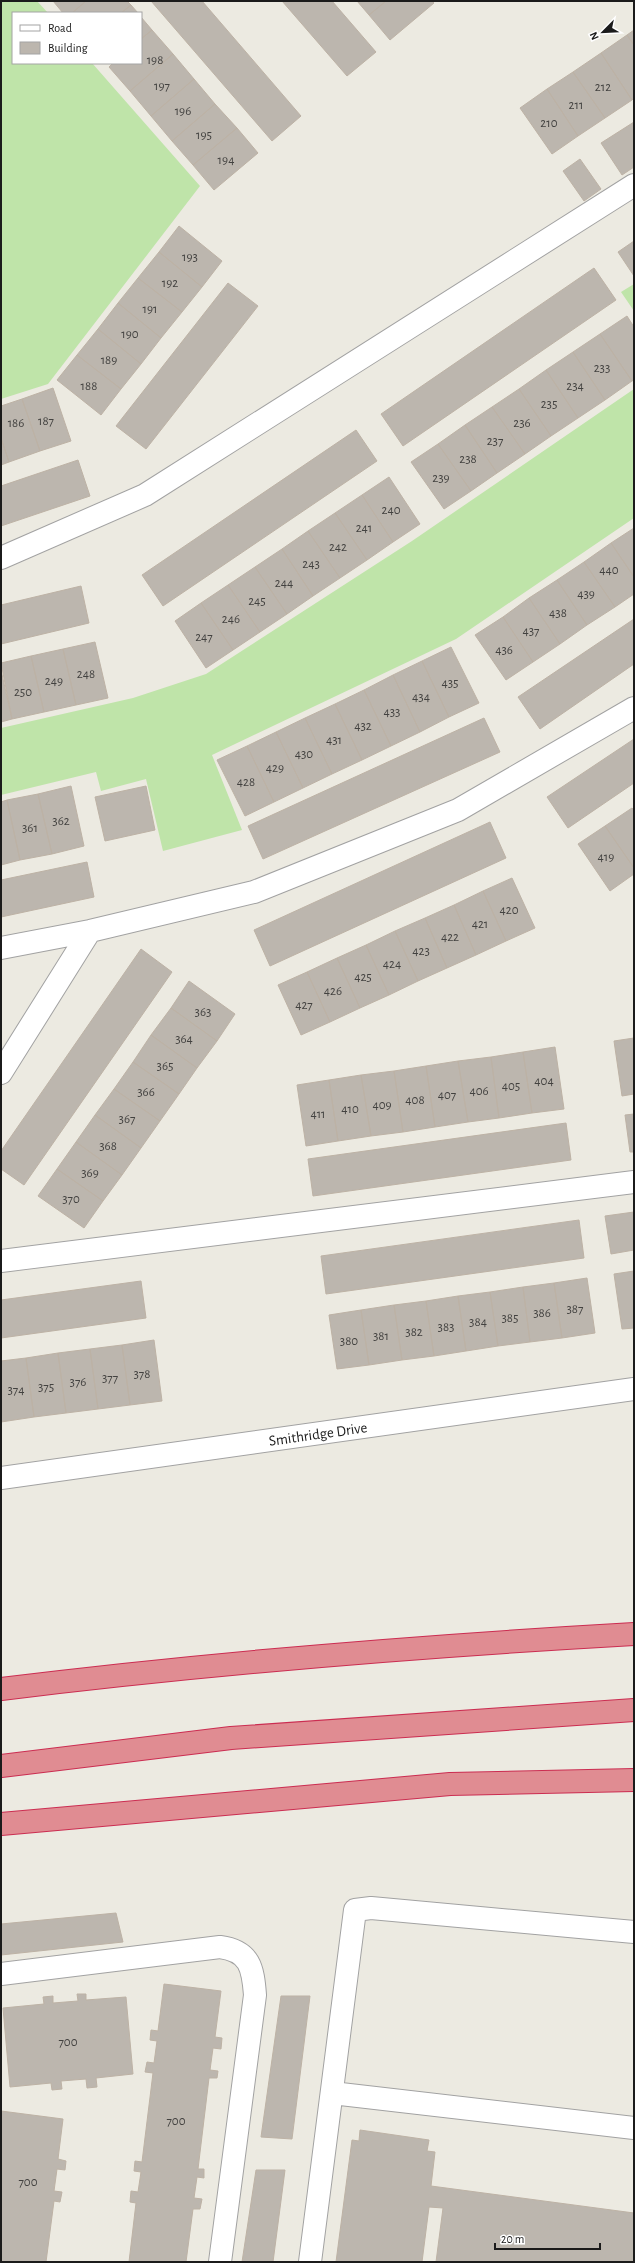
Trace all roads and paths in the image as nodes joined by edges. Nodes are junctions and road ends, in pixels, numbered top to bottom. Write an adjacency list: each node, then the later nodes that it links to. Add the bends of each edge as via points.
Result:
1 (634, 185): 2 (street, via 145,495)
2 (1, 558)
3 (634, 708): 4 (street, via 451,813 254,892)
4 (90, 931): 5 (street); 6 (street)
5 (1, 948)
6 (1, 1073)
7 (634, 1182): 8 (street)
8 (1, 1261)
9 (634, 1389): 10 (street, Smithridge Drive)
10 (1, 1478)
11 (634, 1634): 12 (highway, via 275,1660)
12 (1, 1689)
13 (634, 1710): 14 (highway, via 231,1738)
14 (1, 1766)
15 (634, 1780): 16 (highway, via 450,1784)
16 (1, 1824)
17 (634, 1932): 19 (street, via 371,1908 355,1910)
18 (1, 1974): 21 (street, via 220,1946 234,1949 248,1960 254,1974 255,1995)
19 (332, 2094): 20 (street); 22 (street)
20 (634, 2128)
21 (220, 2262)
22 (310, 2262)

